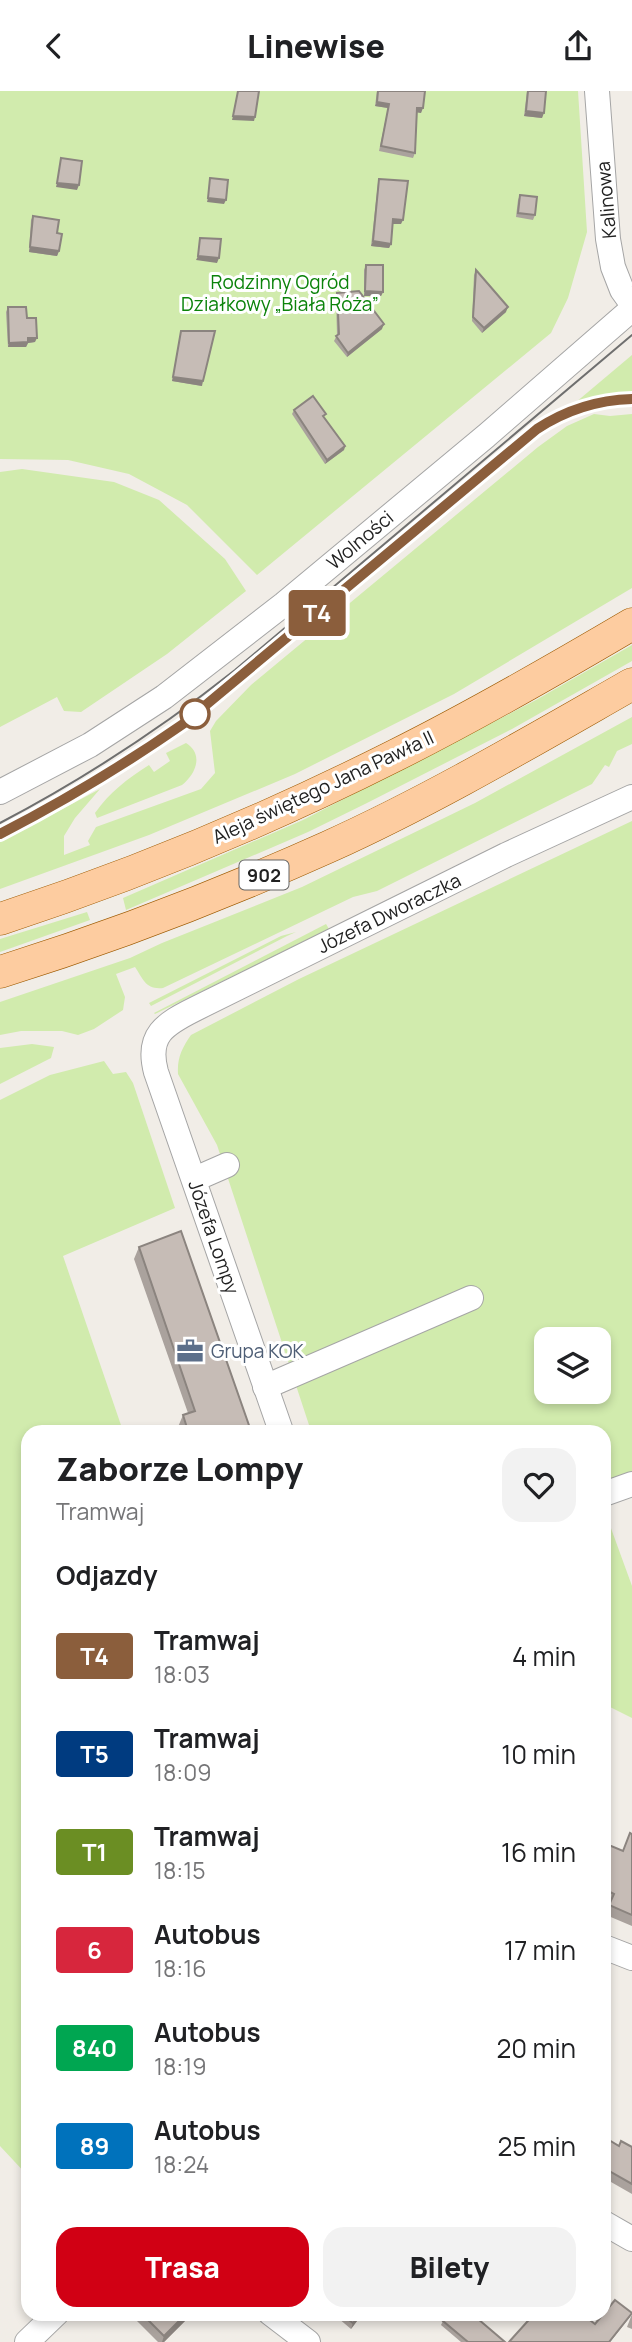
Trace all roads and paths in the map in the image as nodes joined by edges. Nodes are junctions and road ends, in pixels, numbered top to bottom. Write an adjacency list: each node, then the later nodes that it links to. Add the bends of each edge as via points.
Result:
1 (597, 91): 2 (street, Kalinowa, via 611,258)
2 (632, 306): 5 (street, Wolności, via 507,418 164,697 90,745)
3 (632, 624): 7 (main road, Aleja świętego Jana Pawła II, via 462,721 303,799 181,852)
4 (632, 684): 8 (main road, 902, via 447,788 329,846 222,893)
5 (0, 792)
6 (632, 797): 9 (street, Józefa Dworaczka, via 195,1009 170,1023)
7 (0, 919)
8 (0, 972)
9 (154, 1041): 11 (street, Józefa Lompy, via 156,1072)
10 (227, 1165): 11 (street)
11 (195, 1179): 13 (street, Józefa Lompy)
12 (471, 1299): 13 (street)
13 (265, 1387): 14 (street, Józefa Lompy)
14 (279, 1425)
15 (632, 1484): 16 (street)
16 (611, 1492)
17 (611, 1950): 18 (street)
18 (632, 1958)
19 (611, 2227): 20 (street)
20 (632, 2239)
21 (49, 2321): 23 (street)
22 (280, 2321): 24 (street)
23 (27, 2342)
24 (308, 2342)

